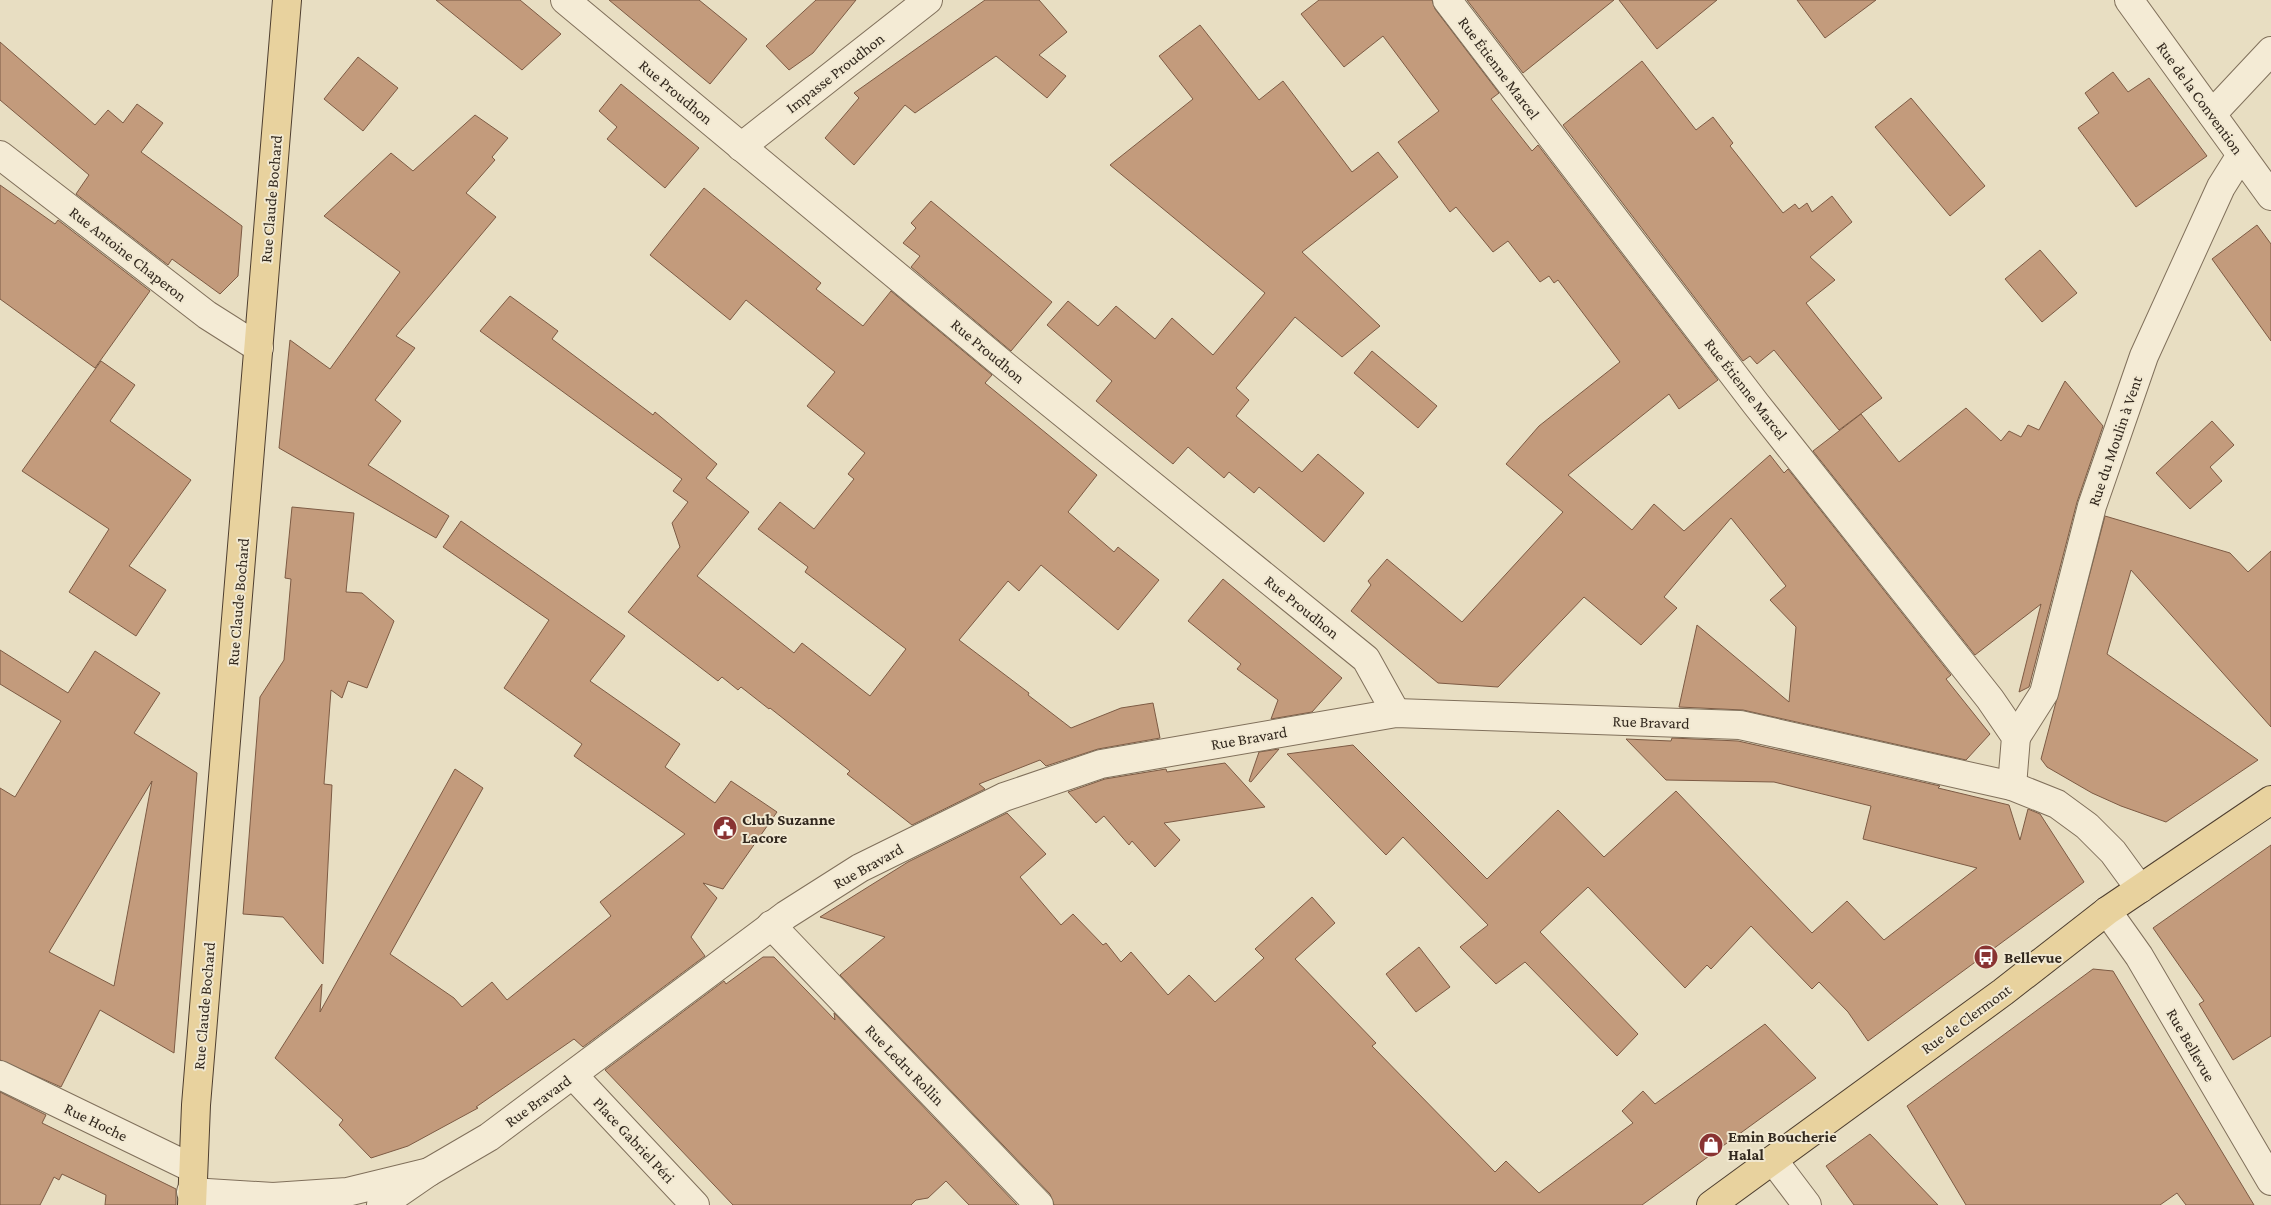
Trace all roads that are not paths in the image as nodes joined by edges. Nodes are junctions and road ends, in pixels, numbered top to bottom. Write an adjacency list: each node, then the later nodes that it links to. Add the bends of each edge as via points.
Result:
1 (287, 0): 12 (main road, Rue Claude Bochard)
2 (565, 0): 8 (street, Rue Proudhon)
3 (928, 0): 8 (street, Impasse Proudhon)
4 (1447, 0): 14 (street, Rue Étienne Marcel, via 1756,404 1990,699)
5 (2129, 0): 7 (street, Rue de la Convention)
6 (2271, 51): 7 (street)
7 (2212, 114): 10 (street, Rue de la Convention)
8 (741, 146): 13 (street, Rue Proudhon, via 1366,659)
9 (0, 155): 12 (street, Rue Antoine Chaperon, via 207,315)
10 (2241, 155): 11 (street, Rue de la Convention); 14 (street, Rue du Moulin à Vent, via 2221,187 2144,356 2092,506 2044,693)
11 (2271, 196)
12 (259, 348): 25 (main road, Rue Claude Bochard)
13 (1396, 713): 15 (street, Rue Bravard, via 1740,725); 19 (street, Rue Bravard, via 1101,764 1004,797 860,868)
14 (2016, 737): 15 (street)
15 (2012, 786): 17 (street, Rue Bravard, via 2057,804 2087,826 2113,852)
16 (2271, 800): 17 (main road, Rue de Clermont)
17 (2140, 889): 18 (main road, Rue de Clermont)
18 (2107, 911): 22 (main road, Rue de Clermont, via 2003,992); 24 (street, Rue Bellevue, via 2139,956)
19 (771, 925): 21 (street, Rue Bravard); 28 (street, Rue Ledru Rollin)
20 (0, 1075): 25 (street, Rue Hoche)
21 (573, 1075): 23 (street, Rue Bravard, via 490,1137); 27 (street, Place Gabriel Péri)
22 (1773, 1160): 29 (main road, Rue de Clermont); 30 (street)
23 (429, 1172): 25 (street, via 347,1192 273,1197); 26 (street)
24 (2271, 1181)
25 (192, 1188)
26 (382, 1205)
27 (695, 1205)
28 (1038, 1205)
29 (1712, 1205)
30 (1807, 1205)

